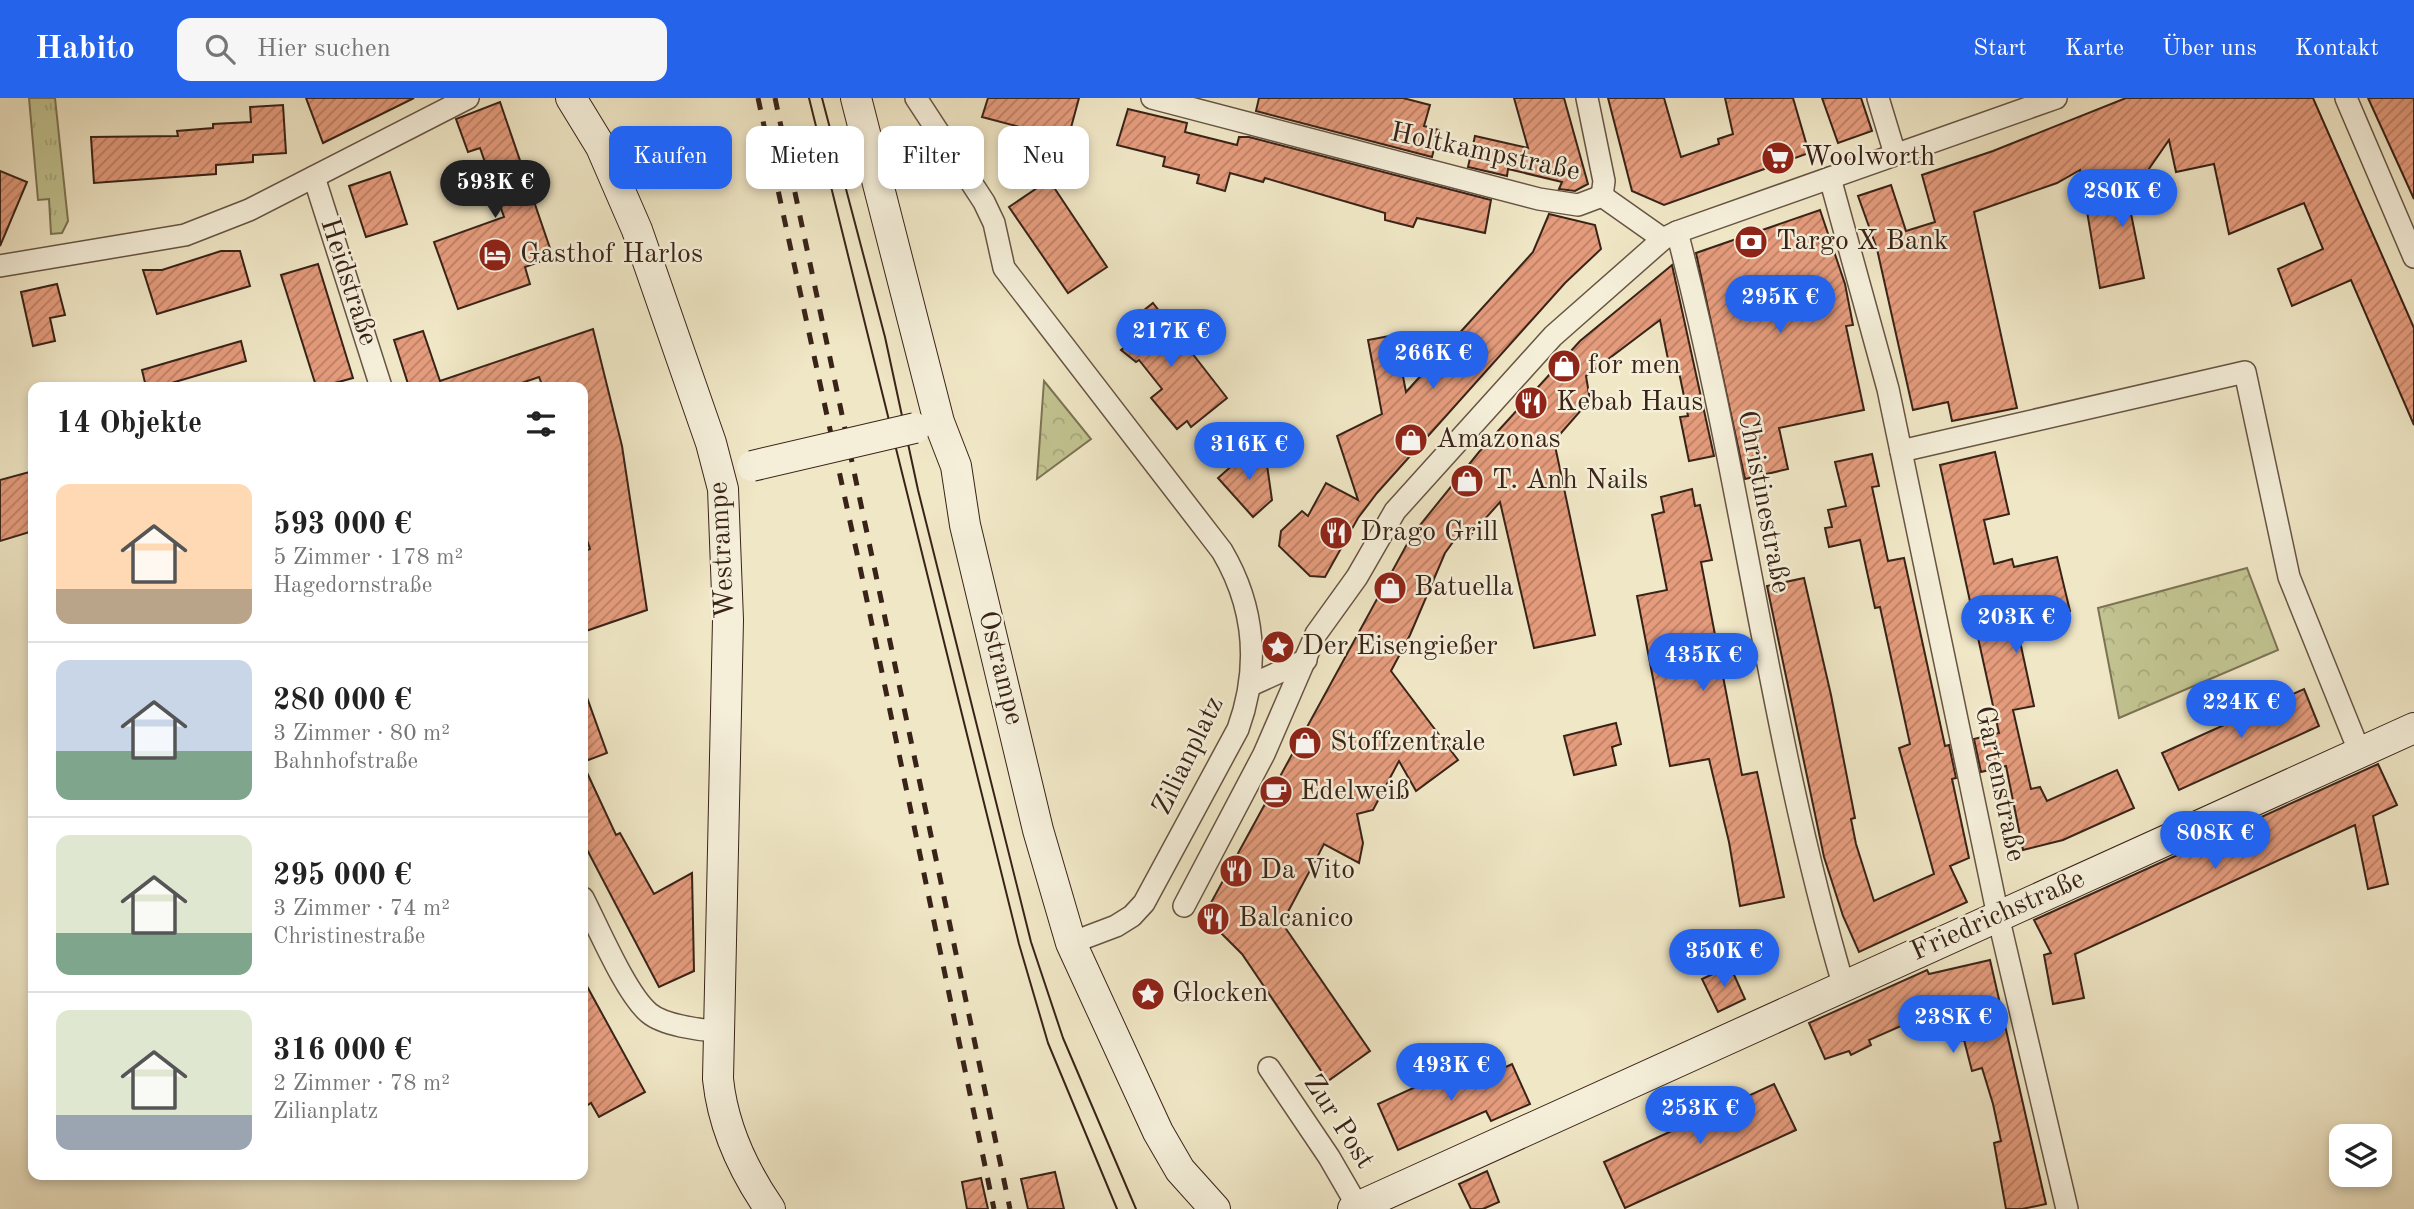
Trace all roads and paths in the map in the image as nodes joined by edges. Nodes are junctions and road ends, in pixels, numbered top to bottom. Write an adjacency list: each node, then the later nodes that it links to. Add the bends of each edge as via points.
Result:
1 (468, 98): 11 (street)
2 (571, 98): 20 (main road, Westrampe, via 623,195)
3 (856, 98): 18 (main road, Ostrampe)
4 (916, 98): 22 (street, Zilianplatz, via 984,202 1004,268 1227,560 1251,628)
5 (1152, 98): 13 (street, Holtkampstraße, via 1539,199 1578,205)
6 (1587, 98): 13 (street, via 1604,181)
7 (1878, 98): 10 (street)
8 (2056, 98): 10 (street)
9 (2346, 98): 15 (street)
10 (1895, 154): 12 (street)
11 (314, 177): 16 (street, via 185,235); 17 (street, Heidstraße)
12 (1830, 178): 14 (street); 19 (street, Gartenstraße)
13 (1602, 195): 14 (street)
14 (1670, 236): 21 (street, via 1553,336 1418,483 1316,634); 29 (street, Christinestraße, via 1712,385 1770,688 1820,907)
15 (2414, 257)
16 (0, 266)
17 (379, 382)
18 (927, 425): 20 (main road, bridge); 28 (main road, Ostrampe, via 956,466 965,525 1038,830)
19 (1901, 451): 24 (street, via 2245,372 2288,577); 27 (street, Gartenstraße)
20 (720, 472): 30 (main road, Westrampe, via 728,576)
21 (1307, 660): 22 (street); 25 (street, via 1264,754)
22 (1251, 685): 28 (street, Zilianplatz, via 1238,729 1144,902 1116,926)
23 (2414, 728): 24 (main road, Friedrichstraße)
24 (2360, 752): 27 (main road, Friedrichstraße)
25 (1184, 906)
26 (588, 907): 30 (street, via 635,996 650,1014 695,1030)
27 (1998, 916): 29 (main road, Friedrichstraße); 35 (street, Gartenstraße)
28 (1071, 943): 34 (main road, Ostrampe, via 1158,1132 1180,1170)
29 (1844, 987): 32 (main road, Friedrichstraße)
30 (717, 1031): 33 (main road, via 719,1091 727,1126)
31 (1269, 1068): 32 (street, Zur Post, via 1329,1157)
32 (1356, 1208)
33 (770, 1209)
34 (1215, 1209)
35 (2067, 1209)

